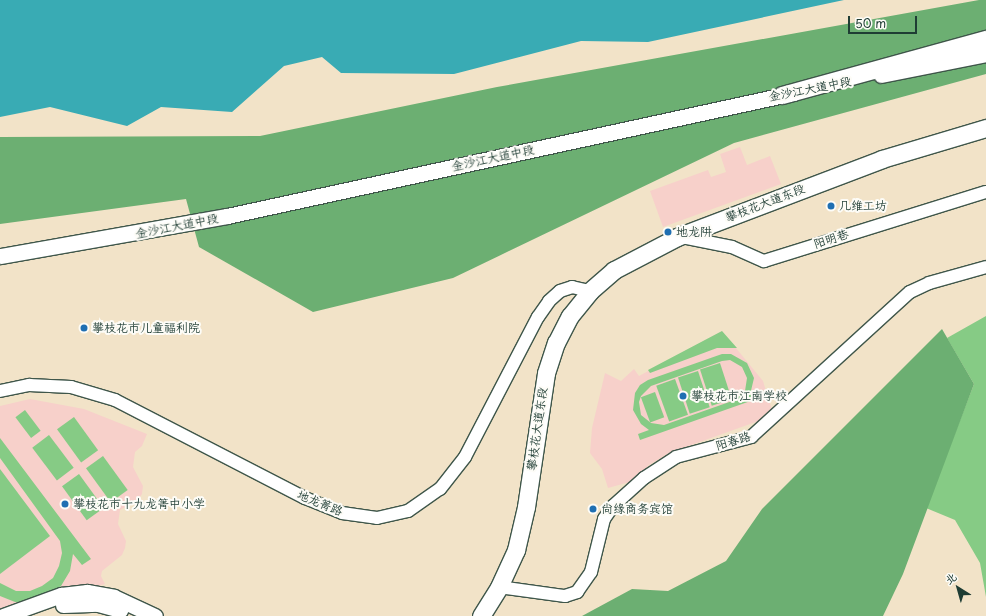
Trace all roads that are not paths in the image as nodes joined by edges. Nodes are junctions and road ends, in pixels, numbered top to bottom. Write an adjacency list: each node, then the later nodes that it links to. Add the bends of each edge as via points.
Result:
1 (986, 39): 3 (highway)
2 (986, 54): 3 (main road, 金沙江大道中段)
3 (843, 80): 4 (highway)
4 (782, 95): 10 (main road, 金沙江大道中段, via 227,216)
5 (986, 128): 8 (highway, 攀枝花大道东段, via 882,159)
6 (986, 138): 9 (highway, 攀枝花大道东段, via 901,160)
7 (986, 192): 9 (street, 阳明巷, via 764,261 732,247)
8 (677, 236): 9 (street, 阳明巷); 12 (highway, 攀枝花大道东段, via 614,270)
9 (696, 238): 14 (highway, 攀枝花大道东段, via 654,255 624,273 600,294 581,319 567,345 556,375 537,509 526,553)
10 (0, 256)
11 (986, 267): 14 (street, 阳春路, via 929,283 910,292 751,437 676,457 644,478 613,506 604,519 591,572 577,592 565,596)
12 (590, 291): 13 (street, 地龙箐路, via 572,287 549,301 538,317 465,457 440,489 408,511 376,518 342,513 305,498 115,400 72,387 29,385); 14 (highway, 攀枝花大道东段, via 570,316 556,343 546,373 526,507 516,550)
13 (0, 391)
14 (503, 588): 19 (highway, 攀枝花大道东段); 20 (highway, 攀枝花大道东段)
15 (3, 616): 18 (main road, via 61,595 87,592 114,597)
16 (26, 616): 17 (main road, via 49,608 87,603 111,607)
17 (135, 616)
18 (155, 616)
19 (481, 616)
20 (490, 616)

